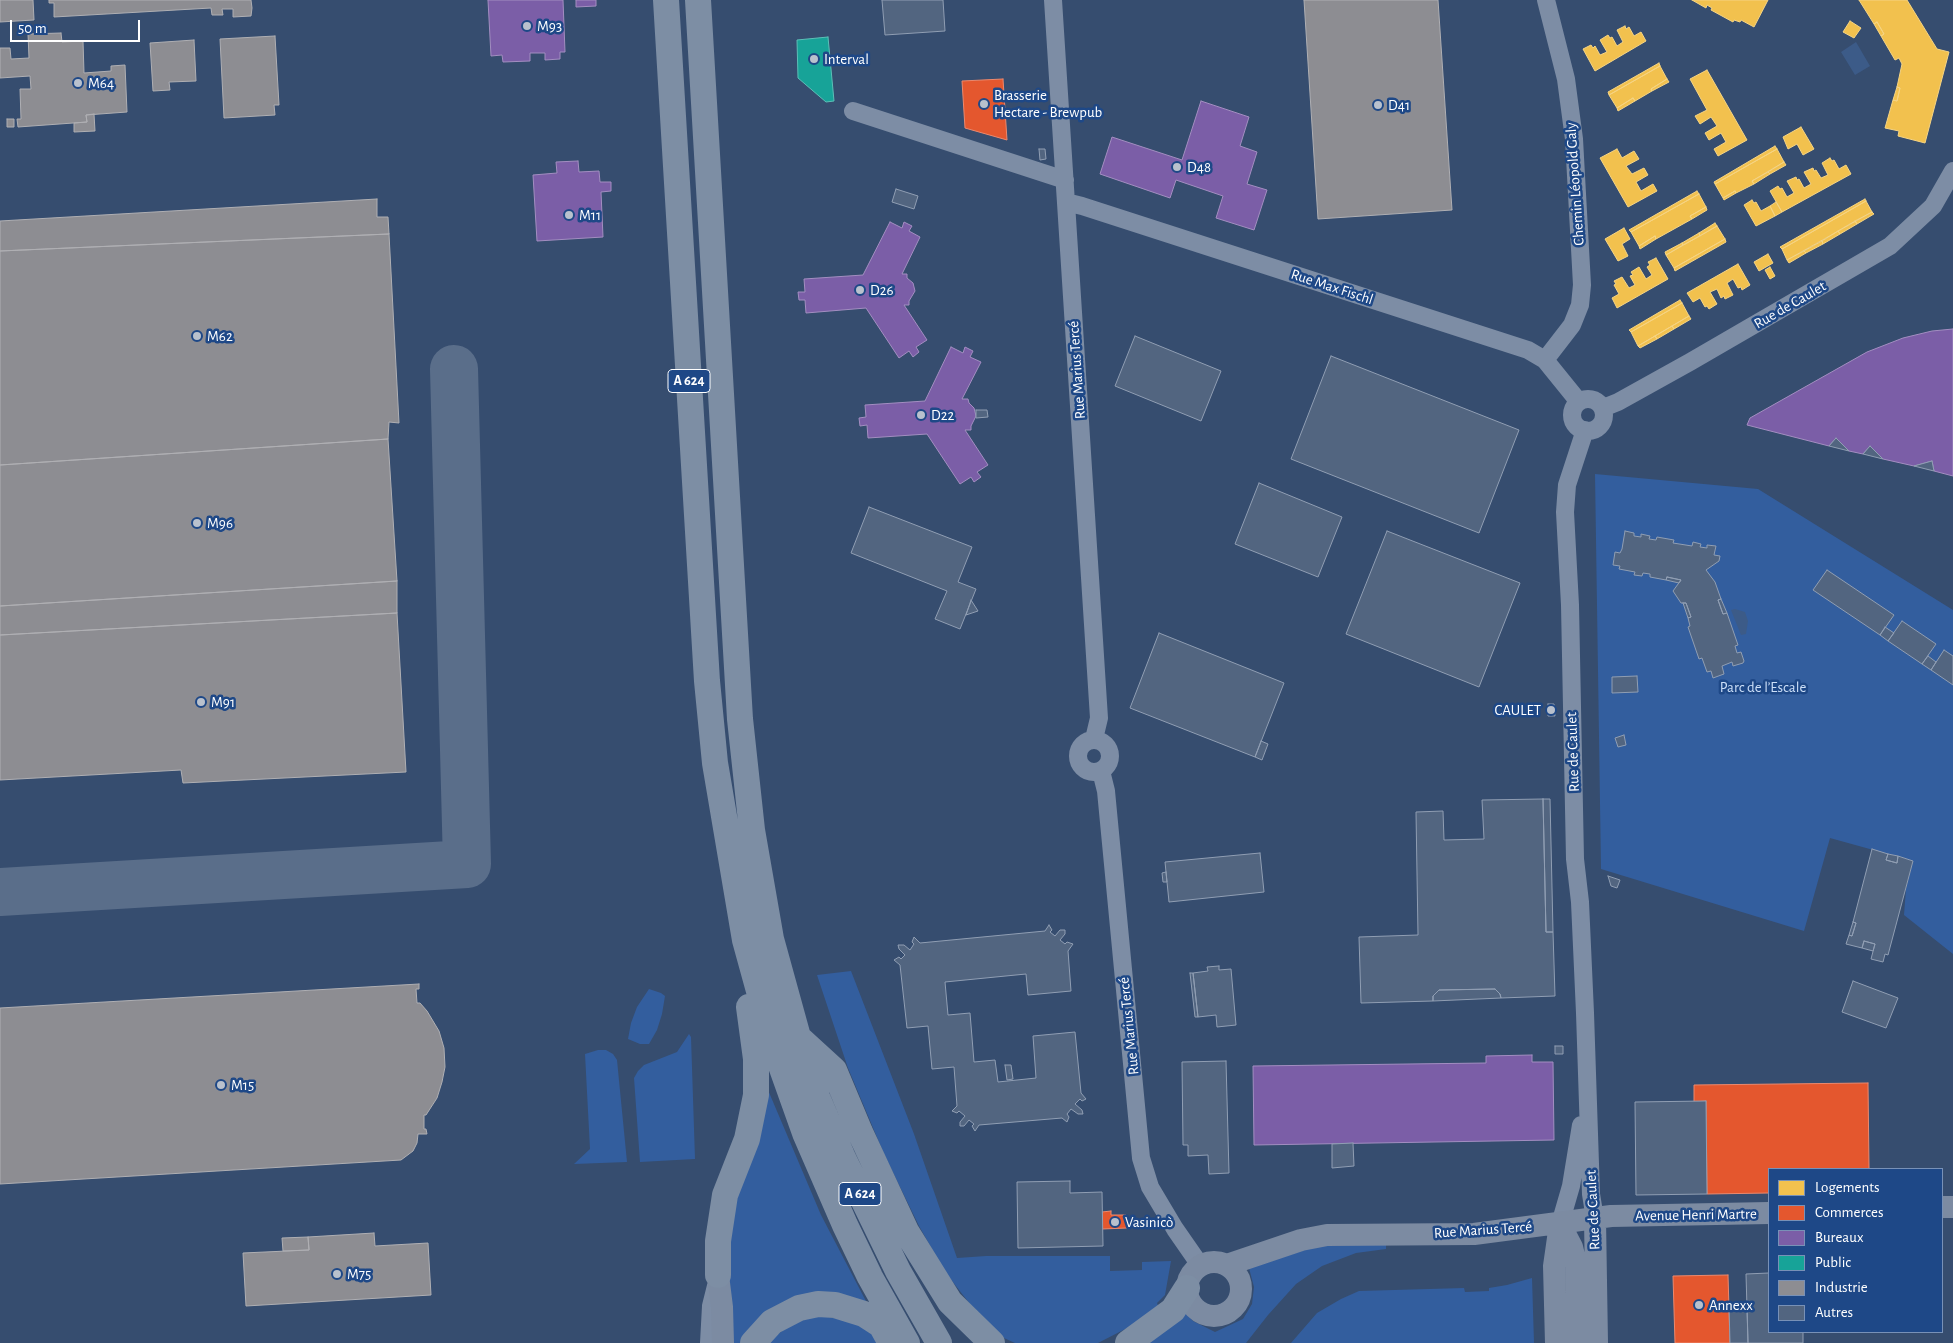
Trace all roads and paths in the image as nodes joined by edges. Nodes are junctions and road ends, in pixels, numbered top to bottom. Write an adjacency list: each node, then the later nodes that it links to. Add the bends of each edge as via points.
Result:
1 (666, 0): 14 (highway, A 624, via 707,680)
2 (698, 0): 16 (highway, A 624, via 740,719 752,830 772,939)
3 (1053, 0): 7 (street, Rue Marius Tercé)
4 (1546, 0): 9 (street, Chemin Léopold Galy, via 1566,79 1574,139 1582,285 1580,305 1572,325)
5 (853, 111): 7 (street)
6 (1953, 171): 11 (street, Rue de Caulet, via 1933,206 1890,246 1683,366)
7 (1065, 180): 8 (street, Rue Marius Tercé)
8 (1066, 202): 9 (street, Rue Max Fischl, via 1528,350); 13 (street, Rue Marius Tercé, via 1098,718)
9 (1545, 360): 10 (street, Rue Max Fischl)
10 (1579, 402): 11 (street, via 1595,400); 12 (street, via 1573,418 1579,428)
11 (1603, 408): 12 (street, via 1604,418 1599,427)
12 (1585, 430): 17 (street, Rue de Caulet, via 1567,485 1565,512 1576,860)
13 (1094, 739): 15 (street, via 1106,744 1111,756); 15 (street, via 1080,747 1078,761 1087,771)
14 (715, 763): 24 (highway, via 715,846 730,930 750,1013 756,1059 756,1095 751,1123 725,1196 718,1242); 30 (highway, A 624, via 745,940 775,1049 805,1133 845,1225)
15 (1101, 771): 23 (street, Rue Marius Tercé, via 1106,791 1141,1158 1150,1187)
16 (798, 1037): 31 (highway, A 624, via 817,1096 843,1158 898,1271); 32 (highway, via 834,1070 906,1231 950,1302)
17 (1588, 1077): 20 (street, Rue de Caulet, via 1591,1194); 21 (street, Rue de Caulet, via 1571,1186)
18 (1768, 1213): 19 (main road, Avenue Henri Martre)
19 (1623, 1216): 20 (main road, Rue Marius Tercé)
20 (1595, 1219): 21 (main road, Rue Marius Tercé); 36 (main road, Rue de Caulet)
21 (1560, 1224): 22 (main road, Rue Marius Tercé, via 1474,1234 1327,1235); 34 (main road, Rue de Caulet, via 1554,1266); 35 (main road, Rue de Caulet, via 1572,1247 1576,1264)
22 (1227, 1264): 23 (main road, via 1208,1262); 25 (main road, via 1239,1278 1241,1295 1238,1303 1225,1315 1200,1313 1192,1306)
23 (1200, 1265): 25 (main road, via 1188,1279)
24 (718, 1275): 26 (street, via 711,1306); 27 (main road)
25 (1186, 1288): 33 (highway, via 1173,1310)
26 (709, 1343)
27 (723, 1343)
28 (753, 1343): 29 (highway, via 772,1322 800,1308 818,1304 849,1308 864,1314 880,1325)
29 (891, 1343)
30 (907, 1343)
31 (939, 1343)
32 (992, 1343)
33 (1128, 1343)
34 (1556, 1343)
35 (1578, 1343)
36 (1598, 1343)

